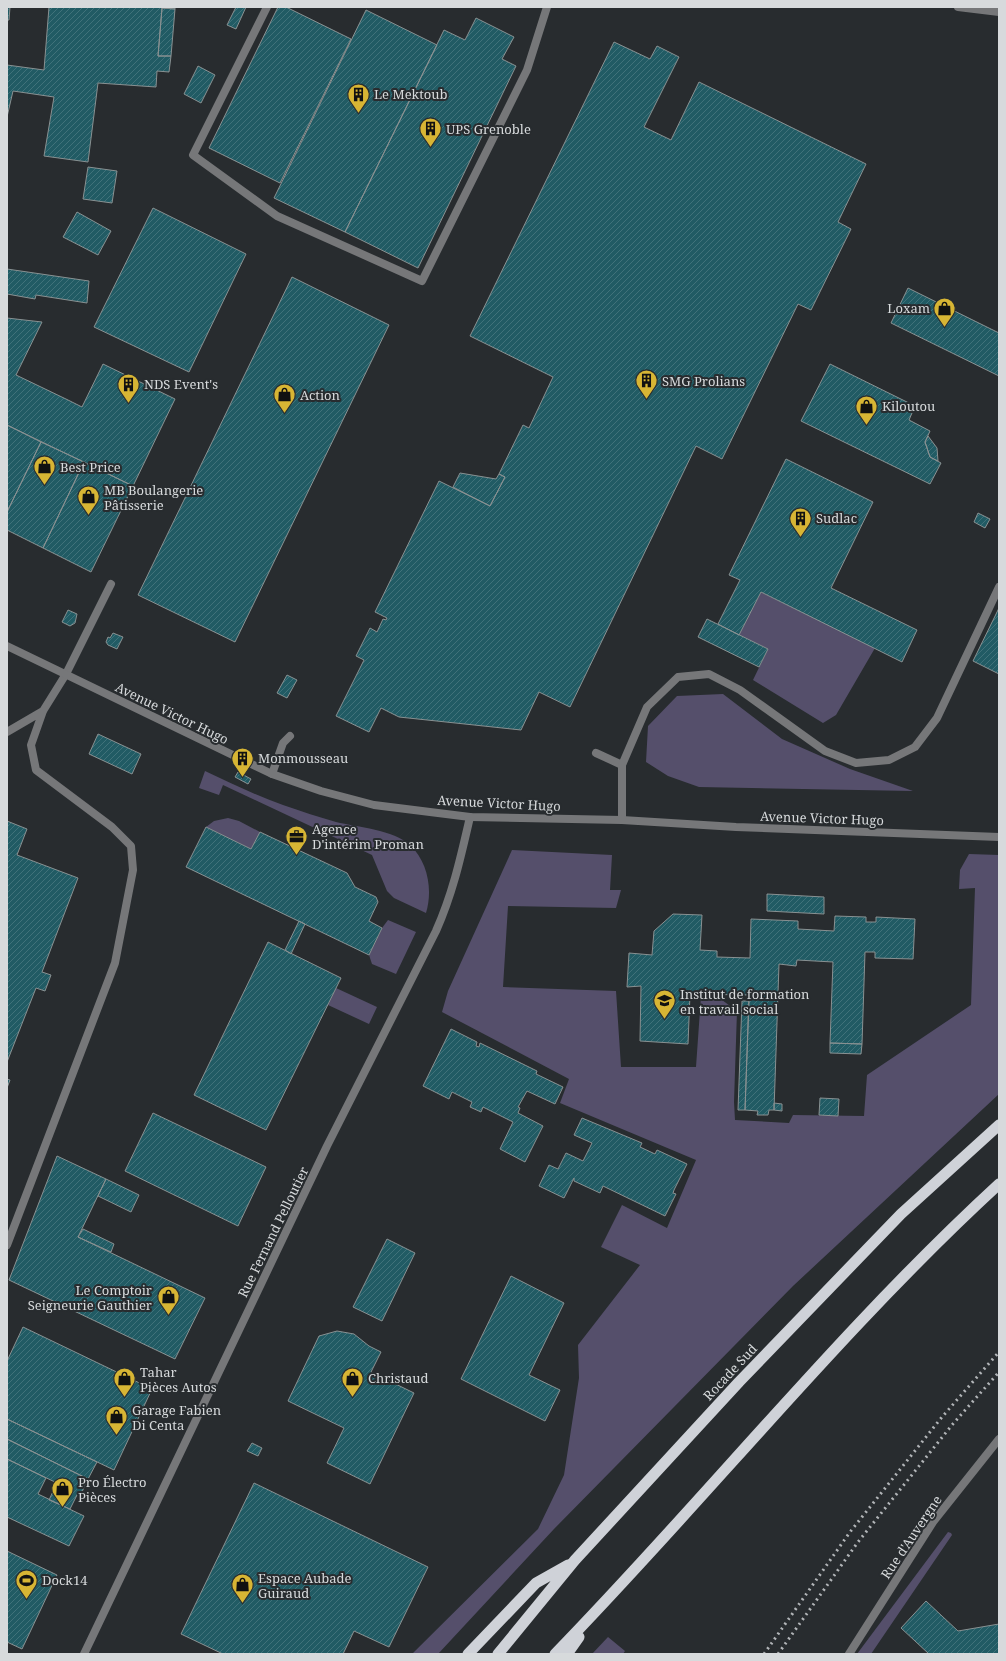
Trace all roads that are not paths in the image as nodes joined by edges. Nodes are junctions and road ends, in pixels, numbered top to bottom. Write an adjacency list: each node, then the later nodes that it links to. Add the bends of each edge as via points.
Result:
1 (267, 7): 2 (street, via 193,155 277,216 422,281 527,70)
2 (547, 7)
3 (958, 7): 4 (street)
4 (999, 12)
5 (111, 584): 8 (street)
6 (999, 587): 13 (street, via 937,718 915,747 889,760 856,762 824,751 740,690 709,674 678,677 647,707)
7 (7, 646): 8 (street, Avenue Victor Hugo)
8 (66, 674): 9 (street); 14 (street, Avenue Victor Hugo)
9 (43, 711): 10 (street); 20 (street, via 31,745 36,770 112,826 131,846 133,870 115,962)
10 (7, 732)
11 (290, 736): 14 (street, via 283,743)
12 (596, 753): 13 (street)
13 (622, 765): 16 (street)
14 (272, 774): 15 (street, Avenue Victor Hugo, via 321,791 374,805)
15 (470, 817): 16 (street, Avenue Victor Hugo); 24 (street, Rue Fernand Pelloutier, via 459,869 446,911 327,1146)
16 (622, 820): 17 (street, Avenue Victor Hugo, via 736,827)
17 (999, 836)
18 (999, 1125): 22 (highway, Rocade Sud, via 896,1220 739,1382)
19 (999, 1184): 23 (highway, via 949,1230 781,1408)
20 (7, 1245)
21 (999, 1439): 29 (street, Rue d'Auvergne, via 933,1522)
22 (575, 1560): 25 (highway, via 536,1583); 26 (highway, Rocade Sud)
23 (603, 1605): 27 (highway); 28 (highway)
24 (84, 1654)
25 (468, 1654)
26 (498, 1654)
27 (555, 1654)
28 (567, 1654)
29 (849, 1654)

